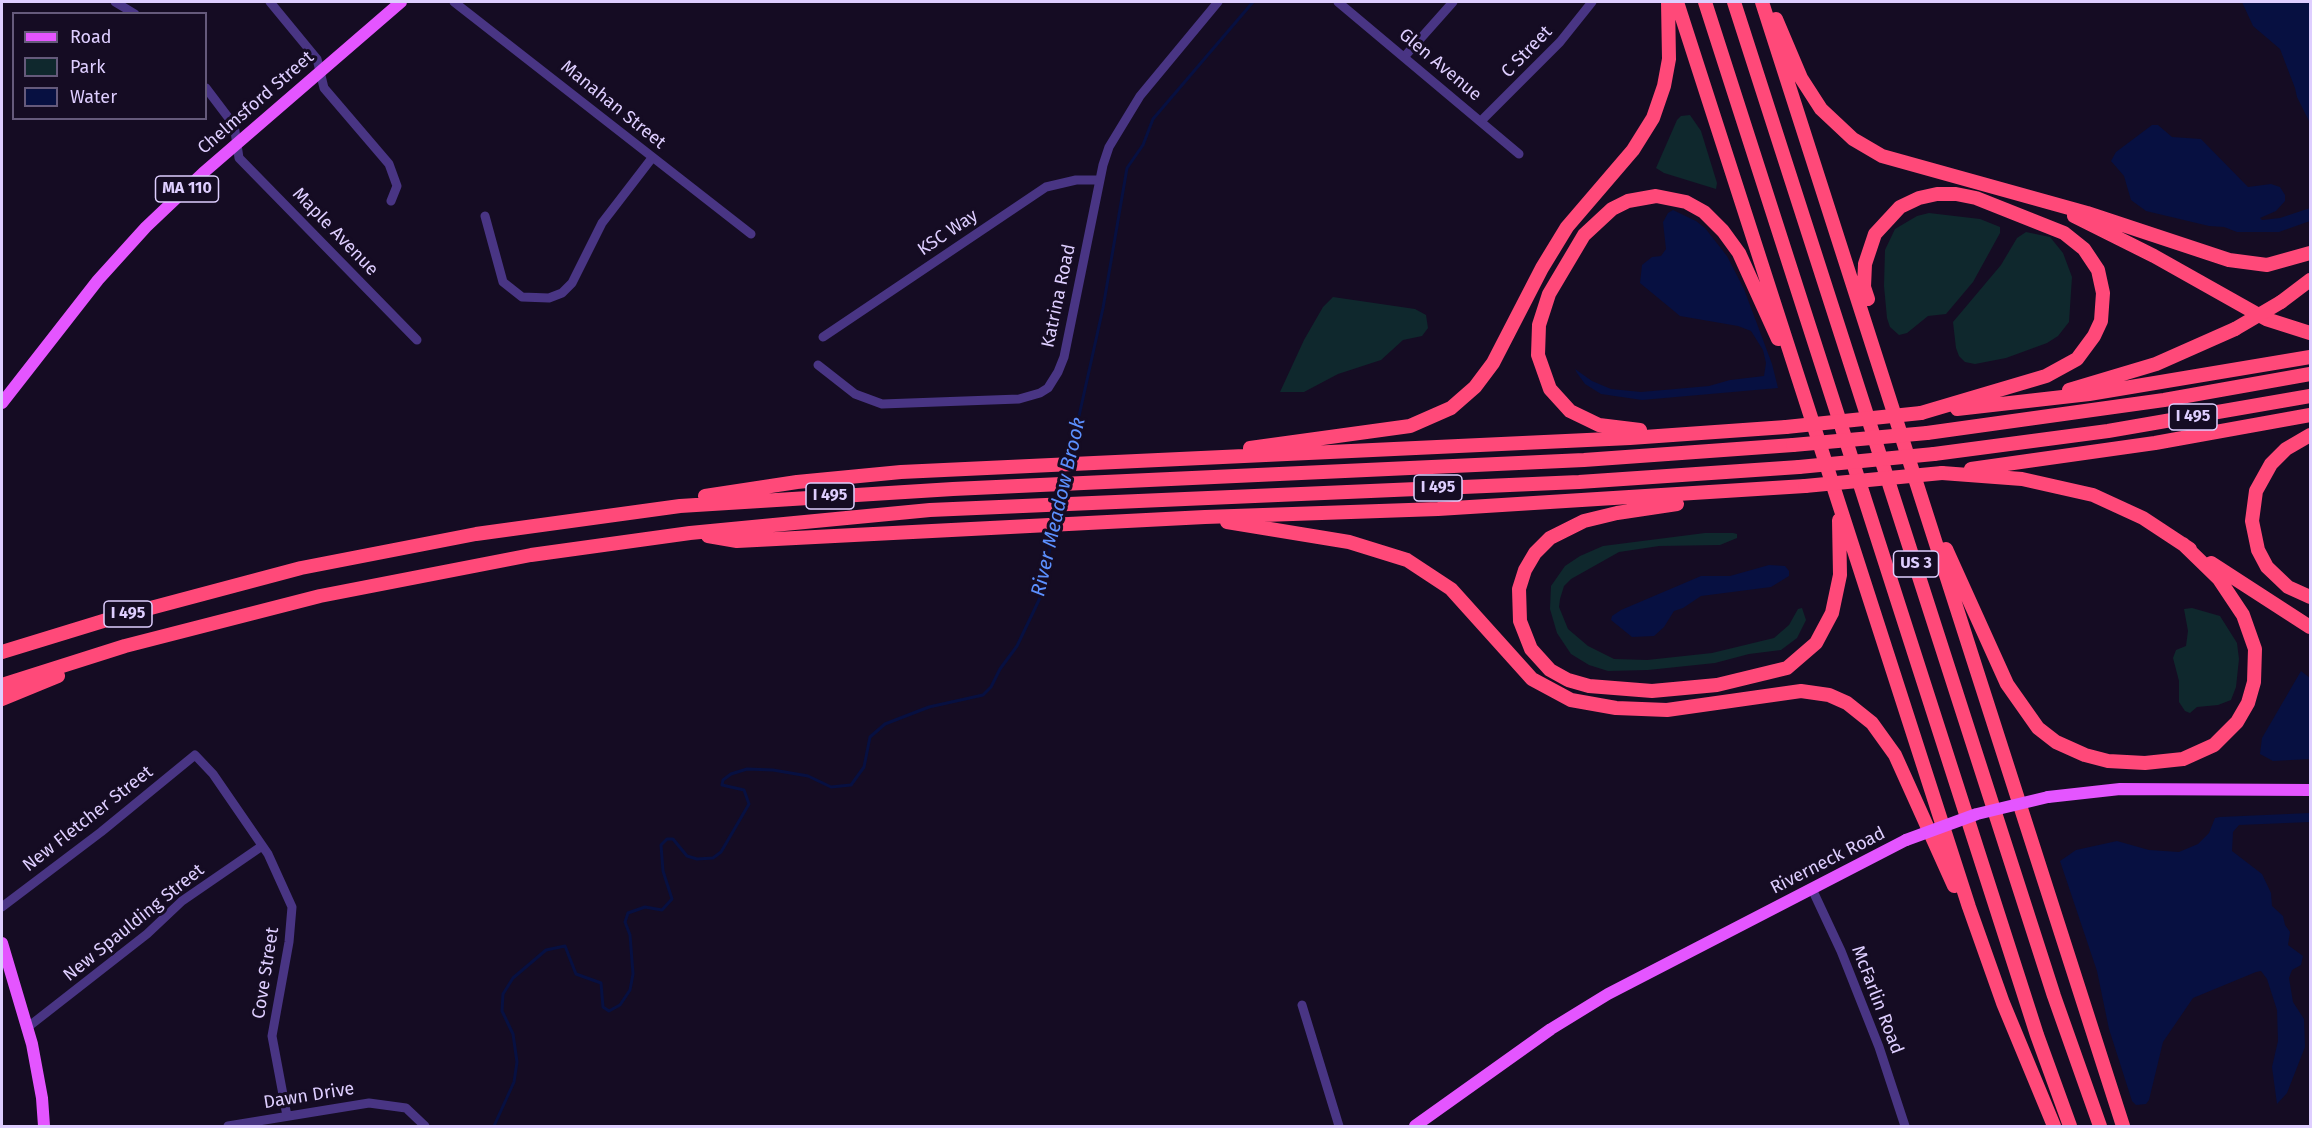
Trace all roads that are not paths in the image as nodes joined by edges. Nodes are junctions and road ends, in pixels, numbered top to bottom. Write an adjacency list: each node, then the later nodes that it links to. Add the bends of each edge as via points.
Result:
1 (121, 2): 15 (street)
2 (270, 2): 17 (street, via 307,43)
3 (401, 2): 17 (main road, Chelmsford Street / MA 110)
4 (454, 2): 22 (street, Manahan Street)
5 (1218, 2): 23 (street, Katrina Road, via 1135,103 1109,147)
6 (1338, 2): 16 (street, Glen Avenue)
7 (1453, 2): 16 (street)
8 (1592, 2): 19 (street, C Street, via 1560,42)
9 (1668, 2): 45 (highway, via 1668,66 1648,128 1567,227 1494,363 1468,394 1431,418 1399,429)
10 (1677, 2): 40 (highway)
11 (1705, 2): 78 (highway, US 3, via 2037,1035)
12 (1734, 2): 79 (highway, US 3, via 2050,985)
13 (1762, 2): 31 (highway)
14 (1769, 2): 24 (highway, via 1808,90 1828,118 1853,140 1893,160)
15 (133, 12)
16 (1405, 56): 19 (street, Glen Avenue)
17 (320, 72): 20 (main road, Chelmsford Street / MA 110); 25 (street, via 324,88 389,164 397,186)
18 (207, 89): 20 (street, Maple Avenue, via 234,125)
19 (1481, 121): 21 (street, Glen Avenue)
20 (238, 143): 33 (street, Maple Avenue, via 239,158); 38 (main road, Chelmsford Street / MA 110, via 121,253)
21 (1519, 154)
22 (652, 158): 26 (street, via 602,224 572,283 549,298 528,298 513,292 503,282); 27 (street, Manahan Street)
23 (1100, 180): 32 (street, KSC Way, via 1076,180 1046,187); 35 (street, Katrina Road, via 1064,357 1054,381 1044,391 1019,399 882,404 855,394)
24 (2008, 189): 28 (highway, via 2241,263 2278,264); 30 (highway, via 2139,249 2266,319)
25 (391, 201)
26 (485, 216)
27 (751, 234)
28 (2310, 254)
29 (2310, 280): 39 (highway, bridge, via 2281,302 2189,352 2057,393)
30 (2310, 333)
31 (1870, 334): 41 (highway, via 1864,287 1867,254 1887,219 1918,198 1947,193 1976,198 2064,233 2094,262 2103,285 2103,312 2094,336 2077,359 2038,379); 48 (highway)
32 (823, 337)
33 (417, 340)
34 (2310, 357): 39 (highway, via 2111,391)
35 (818, 365)
36 (2310, 374): 50 (highway, I 495, bridge, via 2164,400 1927,433 1793,446 748,500)
37 (2310, 396): 52 (highway, I 495, bridge, via 2108,430 1799,467 1612,480 896,512)
38 (2, 403)
39 (1982, 407): 41 (highway)
40 (1810, 413): 43 (highway, via 1745,265 1723,231 1704,212 1675,199 1646,196 1620,204 1584,235 1549,294 1537,335 1546,381 1570,411 1599,425); 49 (highway)
41 (1920, 413): 43 (highway, bridge)
42 (2310, 415): 46 (highway, via 2117,449)
43 (1725, 432): 45 (highway)
44 (2310, 435): 54 (highway, via 2286,449 2271,464 2256,491 2252,521 2258,550 2267,567 2288,587)
45 (1145, 460): 50 (highway, via 901,472 808,481)
46 (1942, 472): 47 (highway, bridge); 53 (highway, via 2022,479 2074,489 2128,509)
47 (1805, 486): 49 (highway, via 1617,513 1561,531 1535,553 1521,580 1518,610 1525,640 1550,670 1568,680 1603,689 1686,689 1787,668 1816,643 1836,601 1841,562); 51 (highway, via 1510,505)
48 (1918, 487): 53 (highway, via 2014,697 2047,736 2075,752 2096,758 2157,763 2194,755 2223,738 2248,703 2256,661 2248,626 2219,579); 80 (highway)
49 (1836, 494): 67 (highway)
50 (612, 514): 57 (highway, I 495, via 476,534 301,568)
51 (1205, 517): 52 (highway, via 737,541); 67 (highway, via 1349,542 1407,560 1451,589 1532,679 1571,700 1616,708 1667,710 1801,691 1829,695 1847,703 1880,732 1902,767)
52 (690, 533): 56 (highway, I 495, via 454,569 320,596)
53 (2183, 544): 55 (highway)
54 (2310, 597)
55 (2310, 627)
56 (125, 646): 58 (highway, I 495); 59 (highway)
57 (2, 652)
58 (2, 685)
59 (2, 699)
60 (195, 755): 62 (street, Cove Street, via 213,774); 64 (street, New Fletcher Street)
61 (2310, 790): 63 (main road, Riverneck Road, bridge, via 2130,789 2048,797 1970,816 1906,840)
62 (262, 846): 69 (street, New Spaulding Street, via 182,901 147,934); 70 (street, Cove Street, via 292,907 272,1036)
63 (1812, 889): 75 (main road, Riverneck Road, via 1608,994 1551,1029); 76 (street, McFarlin Road, via 1875,1036)
64 (2, 907)
65 (2, 943): 66 (main road)
66 (6, 974): 69 (main road)
67 (2003, 1003): 77 (highway)
68 (1302, 1005): 74 (street)
69 (28, 1027): 71 (main road)
70 (287, 1116): 72 (street, Dawn Drive); 73 (street, Dawn Drive, via 369,1103 406,1108)
71 (44, 1126)
72 (228, 1126)
73 (425, 1126)
74 (1339, 1126)
75 (1415, 1126)
76 (1905, 1126)
77 (2054, 1126)
78 (2070, 1126)
79 (2100, 1126)
80 (2123, 1126)

